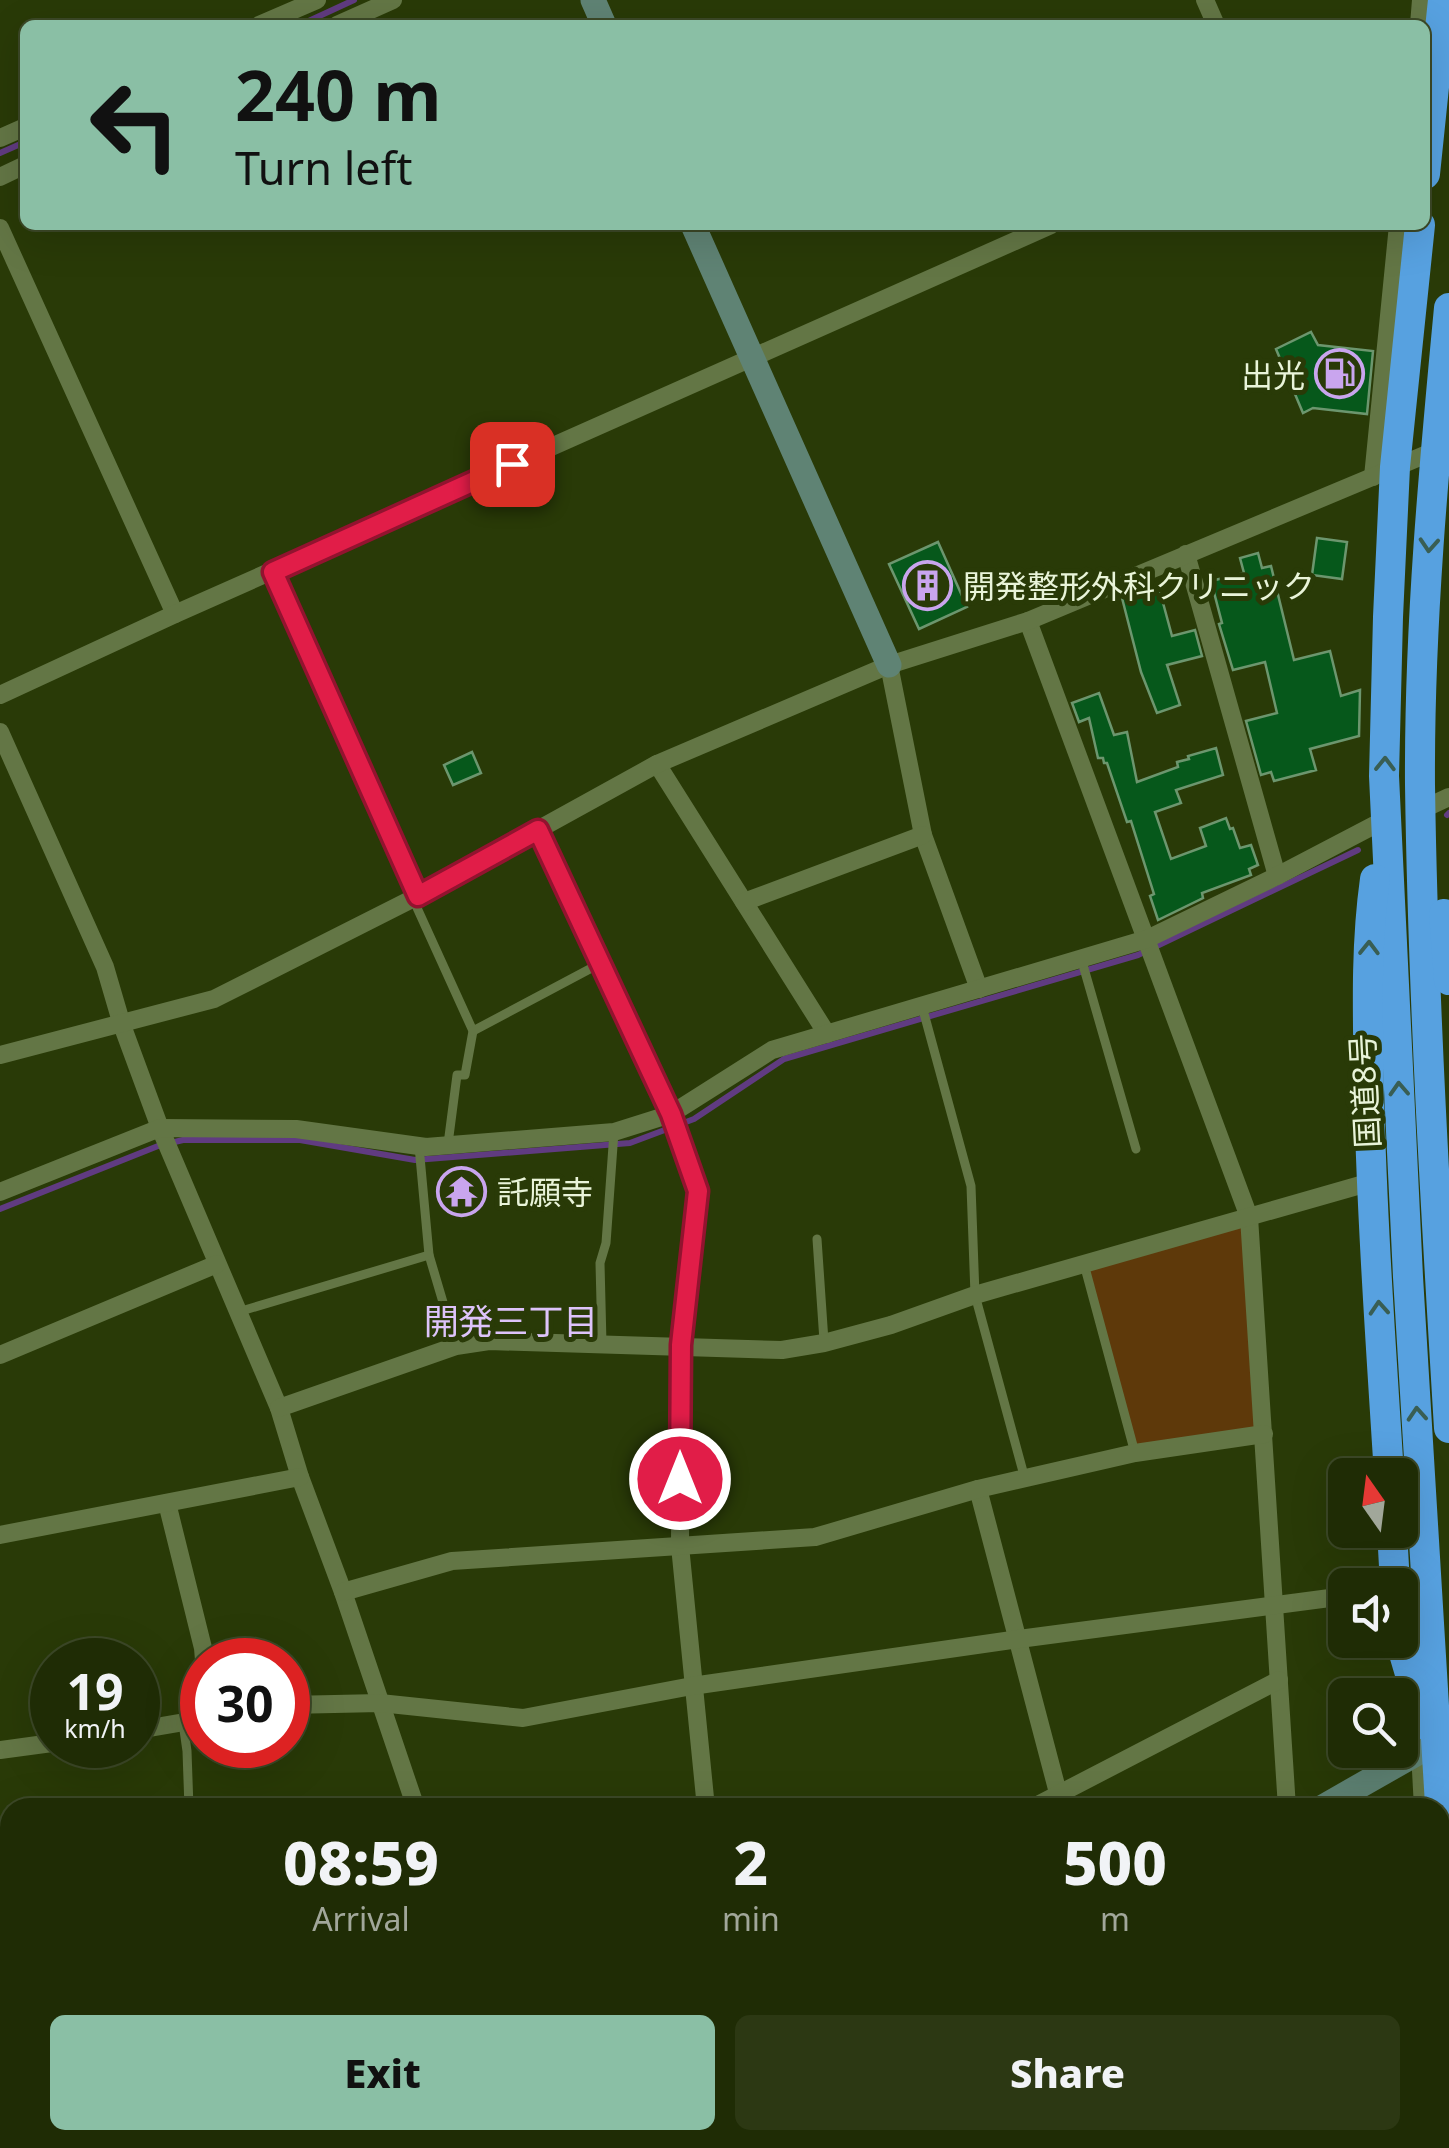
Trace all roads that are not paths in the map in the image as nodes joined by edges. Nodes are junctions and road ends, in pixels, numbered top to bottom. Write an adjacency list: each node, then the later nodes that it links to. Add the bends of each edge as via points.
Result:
1 (317, 0): 4 (street)
2 (393, 0): 5 (street)
3 (1443, 0): 6 (highway)
4 (270, 20)
5 (348, 20)
6 (1430, 126)
7 (0, 228): 18 (street)
8 (695, 230): 13 (street)
9 (1040, 230): 13 (street)
10 (1398, 230): 15 (street)
11 (1419, 230): 15 (highway, 国道8号)
12 (1449, 308): 14 (highway, 国道8号)
13 (752, 357): 17 (street); 20 (street)
14 (1442, 448): 15 (street); 24 (highway, 国道8号, one-way to 24, via 1424,622)
15 (1384, 472): 16 (street); 25 (highway, 国道8号, one-way to 15)
16 (1186, 554): 19 (street); 28 (street)
17 (273, 572): 18 (street); 29 (street)
18 (174, 614): 21 (street)
19 (1028, 620): 20 (street); 31 (street)
20 (889, 665): 23 (street); 27 (street)
21 (0, 695)
22 (0, 732): 37 (street, via 105,967)
23 (658, 764): 26 (street); 30 (street)
24 (1429, 800): 34 (highway); 62 (highway, 国道8号, via 1433,1168)
25 (1386, 819): 28 (street); 47 (highway, one-way to 25, via 1369,922); 95 (highway, 国道8号, one-way to 25)
26 (538, 830): 29 (street); 33 (street)
27 (923, 836): 30 (street); 35 (street)
28 (1277, 876): 31 (street)
29 (415, 898): 37 (street, via 214,1000); 38 (lane)
30 (744, 902): 39 (street)
31 (1147, 938): 32 (street); 49 (street)
32 (1081, 958): 35 (street); 46 (lane)
33 (600, 963): 38 (lane); 41 (street)
34 (1449, 980)
35 (980, 989): 36 (street)
36 (922, 1006): 39 (street); 54 (lane, via 970,1186)
37 (122, 1024): 40 (street); 42 (street)
38 (473, 1031): 44 (lane, via 464,1075 457,1075)
39 (828, 1034): 41 (street, via 772,1050)
40 (0, 1055)
41 (671, 1114): 43 (street); 58 (street, via 698,1191)
42 (160, 1128): 45 (street, via 296,1129); 48 (street); 52 (street)
43 (614, 1132): 44 (street); 57 (lane, via 600,1262)
44 (448, 1145): 45 (street)
45 (419, 1146): 51 (lane)
46 (1136, 1148)
47 (1371, 1182): 49 (street); 65 (highway, one-way to 47, via 1393,1364)
48 (0, 1192)
49 (1250, 1218): 53 (street); 63 (street)
50 (817, 1240): 56 (lane)
51 (429, 1256): 55 (lane); 59 (lane)
52 (218, 1264): 55 (street); 60 (street)
53 (1084, 1264): 54 (street); 64 (lane)
54 (975, 1295): 56 (street); 67 (lane)
55 (238, 1312): 61 (street)
56 (824, 1342): 58 (street, via 782,1350)
57 (602, 1344): 58 (street); 59 (street)
58 (681, 1345): 71 (street)
59 (456, 1346): 61 (street)
60 (0, 1354)
61 (279, 1408): 66 (street)
62 (1449, 1428)
63 (1264, 1434): 64 (street); 74 (street)
64 (1135, 1453): 67 (street)
65 (1390, 1458)
66 (300, 1477): 69 (street); 72 (street)
67 (1025, 1478): 68 (street)
68 (978, 1489): 71 (street, via 815,1537); 76 (street)
69 (167, 1503): 70 (street); 75 (street)
70 (0, 1535)
71 (680, 1546): 72 (street, via 452,1561); 79 (street)
72 (342, 1592): 80 (street)
73 (1328, 1599): 74 (street)
74 (1274, 1607): 76 (street); 78 (street)
75 (199, 1638)
76 (1018, 1640): 79 (street); 90 (street)
77 (1405, 1658): 85 (highway, via 1418,1700)
78 (1279, 1680): 91 (street); 92 (street)
79 (692, 1686): 80 (street, via 522,1718); 89 (street)
80 (380, 1703): 81 (street); 88 (street)
81 (310, 1705)
82 (1449, 1734): 85 (street)
83 (30, 1746): 84 (street)
84 (0, 1750)
85 (1420, 1752): 93 (street); 94 (street)
86 (188, 1768): 87 (lane)
87 (189, 1798)
88 (407, 1798)
89 (705, 1798)
90 (1059, 1798)
91 (1064, 1798)
92 (1286, 1798)
93 (1338, 1798)
94 (1422, 1798)
95 (1440, 1798)

